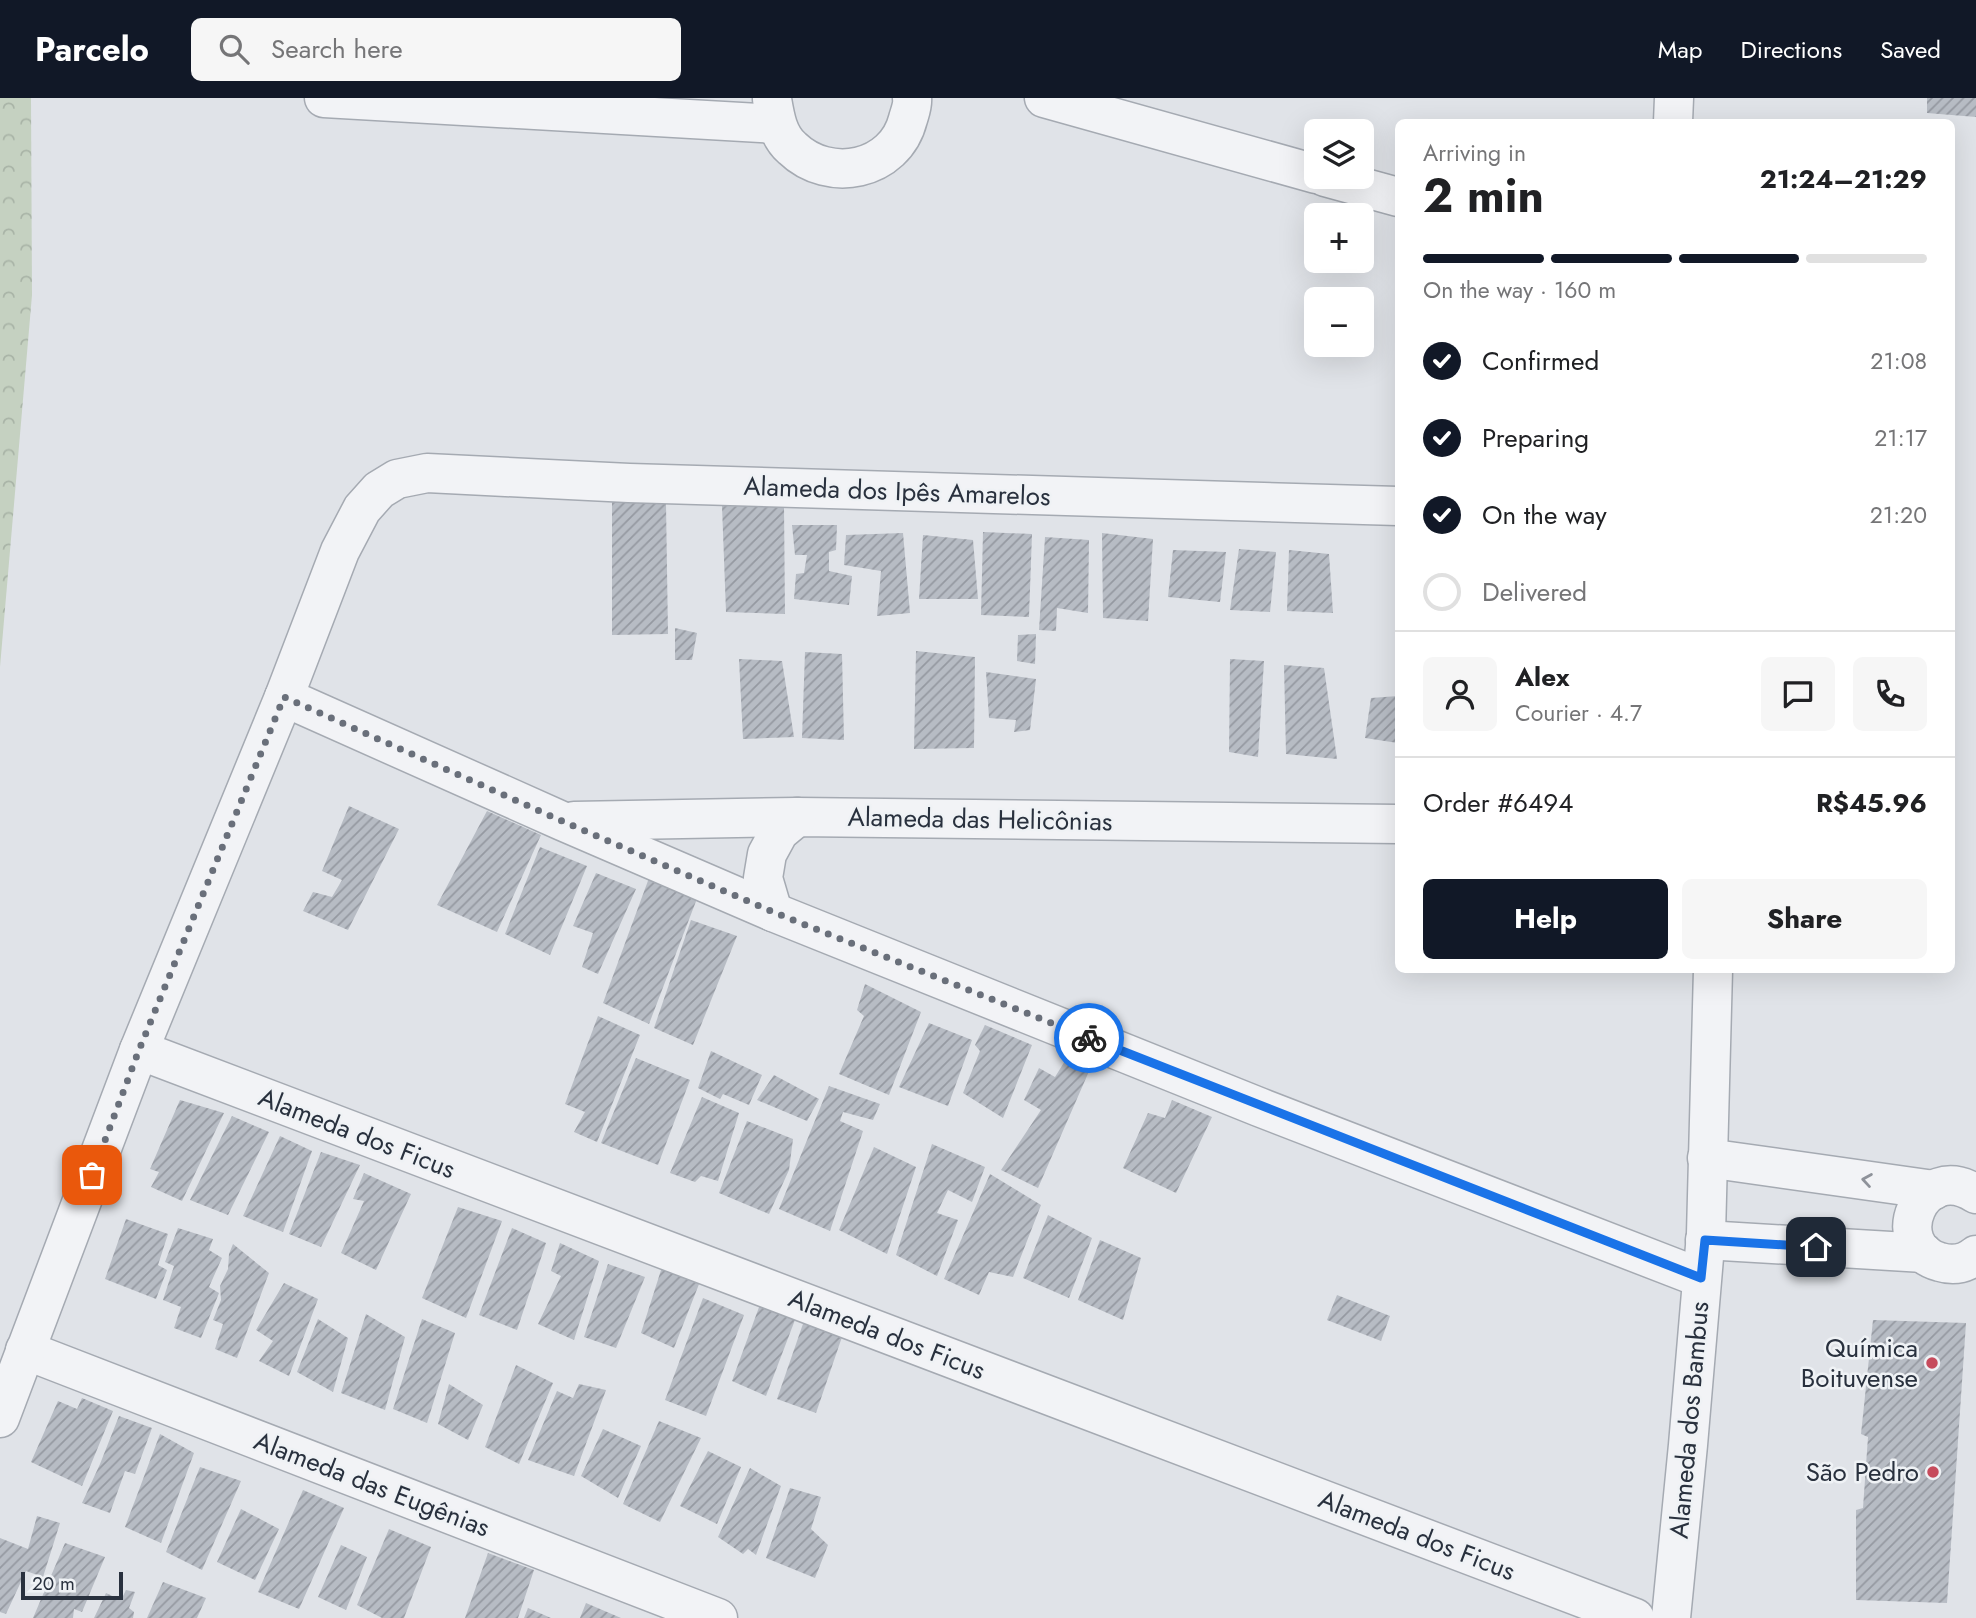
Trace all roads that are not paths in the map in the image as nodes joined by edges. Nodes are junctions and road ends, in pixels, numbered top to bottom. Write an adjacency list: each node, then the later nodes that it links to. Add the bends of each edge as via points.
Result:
1 (324, 98): 5 (street)
2 (912, 98): 5 (street, via 906,129 890,152 866,166 839,170 812,163 790,147)
3 (1044, 98): 7 (street)
4 (1674, 98): 6 (street)
5 (774, 111)
6 (1673, 119)
7 (1304, 171)
8 (1369, 189): 9 (street)
9 (1395, 196)
10 (1395, 506): 11 (street, Alameda dos Ipês Amarelos, via 427,473 397,479 362,509 340,551)
11 (284, 697): 13 (street); 17 (street)
12 (797, 817): 13 (street, Alameda das Helicônias); 14 (street, Alameda das Helicônias); 15 (street, via 779,832 768,854 763,878)
13 (562, 821): 15 (street)
14 (1395, 824)
15 (773, 912): 23 (street)
16 (1713, 973): 18 (street, Alameda dos Bambus)
17 (139, 1050): 24 (street); 27 (street, Alameda dos Ficus)
18 (1707, 1158): 19 (street, one-way to 18); 20 (street, Alameda dos Bambus)
19 (1962, 1188): 21 (street, via 1927,1194 1918,1204 1912,1230)
20 (1705, 1240): 21 (street); 23 (street, Alameda dos Bambus)
21 (1924, 1254): 22 (street, via 1948,1265)
22 (1975, 1258)
23 (1701, 1278): 28 (street, Alameda dos Bambus)
24 (25, 1350): 25 (street); 26 (street, Alameda das Eugênias)
25 (0, 1418)
26 (718, 1618)
27 (1635, 1618)
28 (1671, 1618)

